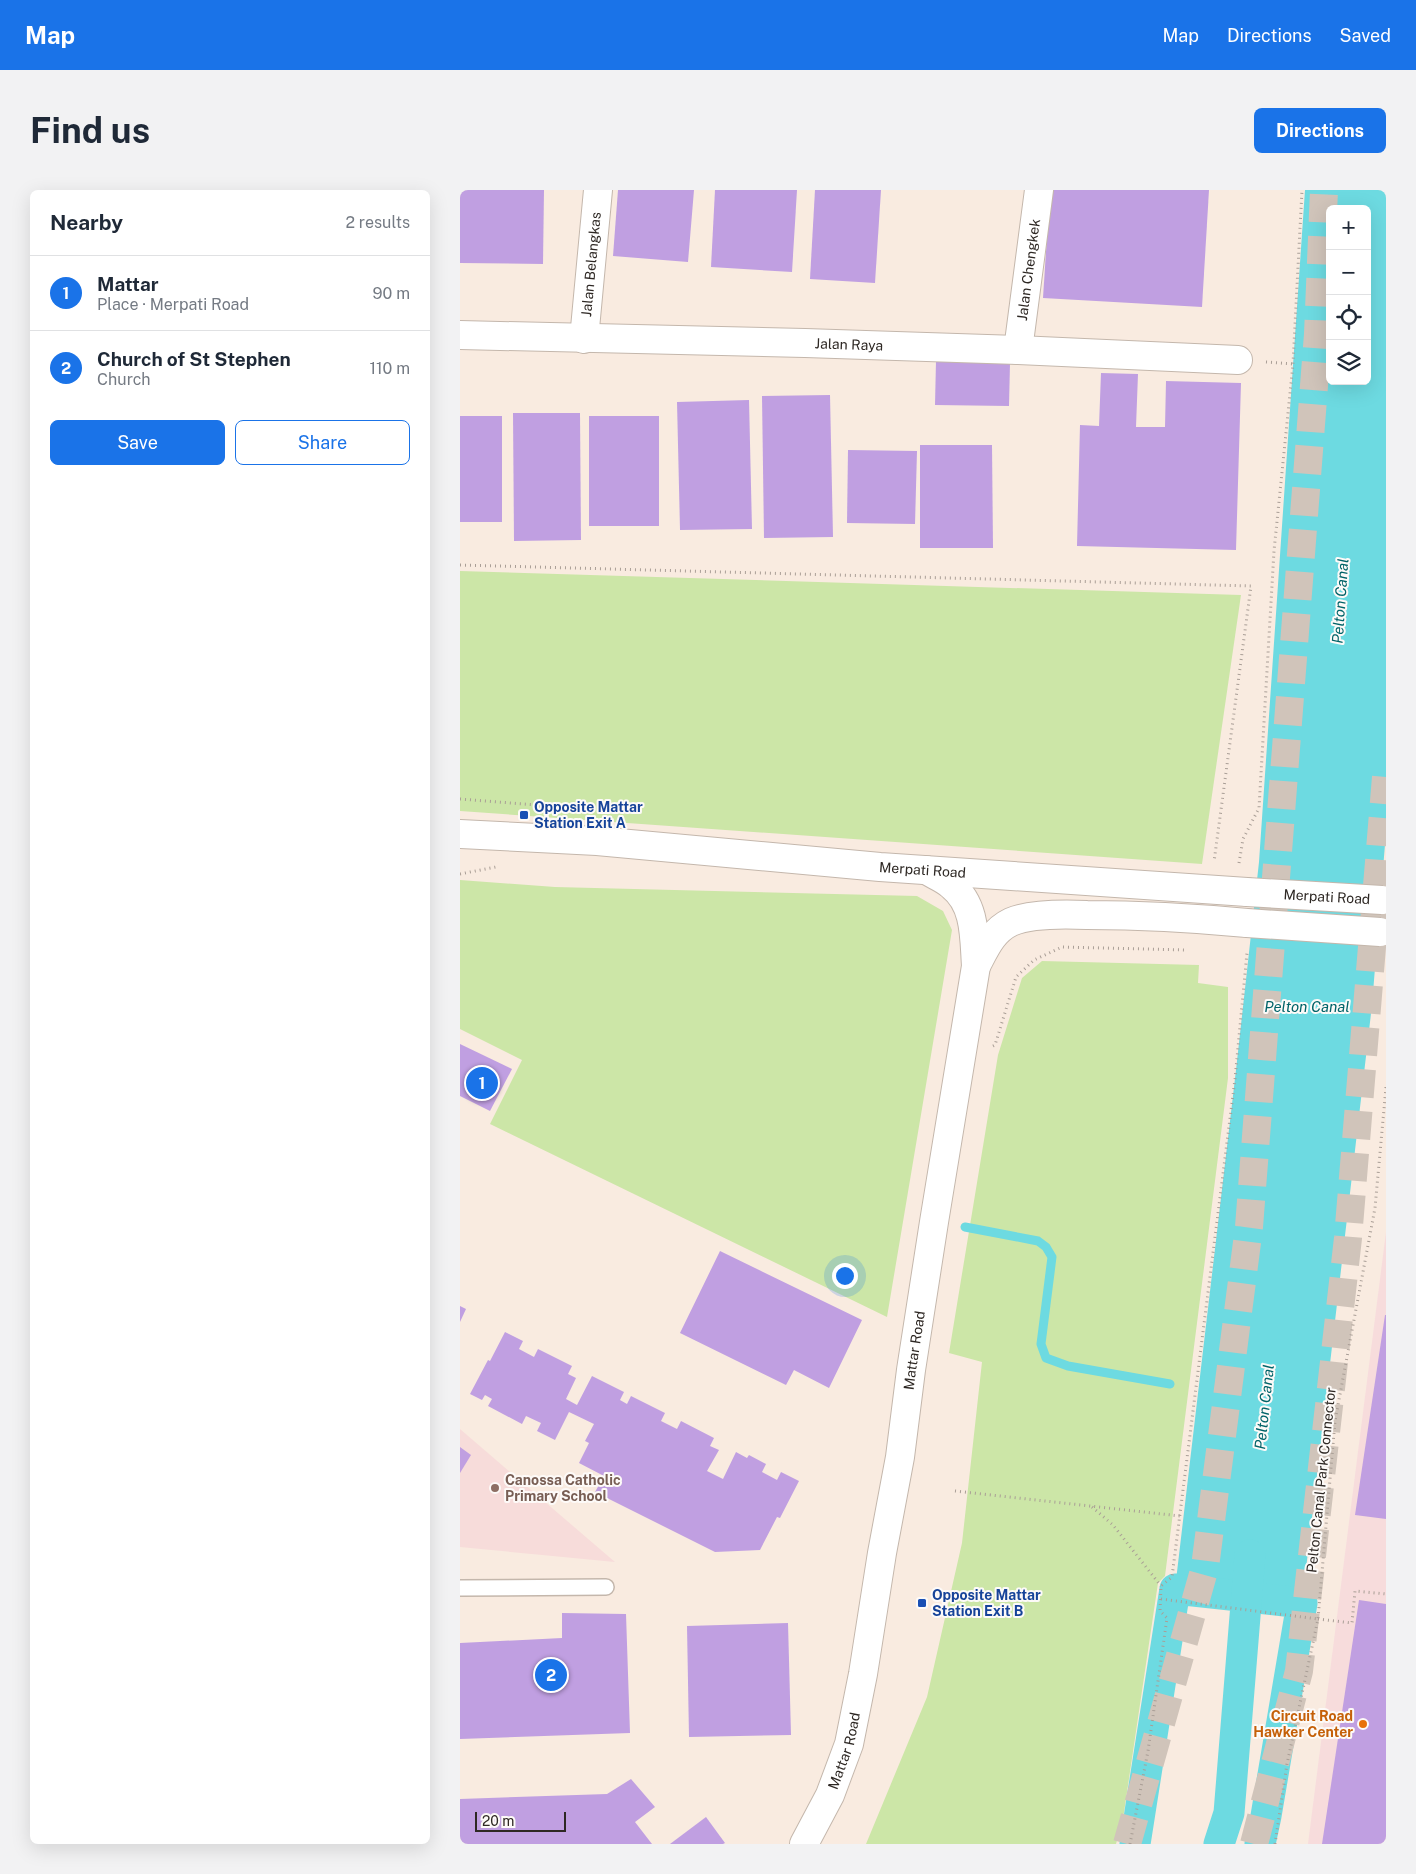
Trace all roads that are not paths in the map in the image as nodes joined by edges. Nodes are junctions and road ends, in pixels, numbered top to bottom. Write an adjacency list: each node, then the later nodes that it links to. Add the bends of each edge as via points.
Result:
1 (598, 190): 4 (street, Jalan Belangkas)
2 (1039, 190): 5 (street, Jalan Chengkek)
3 (460, 335): 4 (street, Jalan Raya)
4 (584, 339): 5 (street, Jalan Raya)
5 (1018, 350): 6 (street, Jalan Raya)
6 (1238, 360)
7 (460, 834): 8 (street, Merpati Road, via 597,841)
8 (926, 870): 9 (street, Merpati Road, bridge, via 1243,880); 11 (street, Mattar Road, via 952,886 964,899 971,913)
9 (1384, 900)
10 (1383, 932): 11 (street, bridge, via 1118,915 1050,914 1012,922 997,931)
11 (976, 966): 14 (street, Mattar Road, via 863,1674 849,1744 830,1795)
12 (606, 1587): 13 (lane)
13 (460, 1588)
14 (804, 1844)

